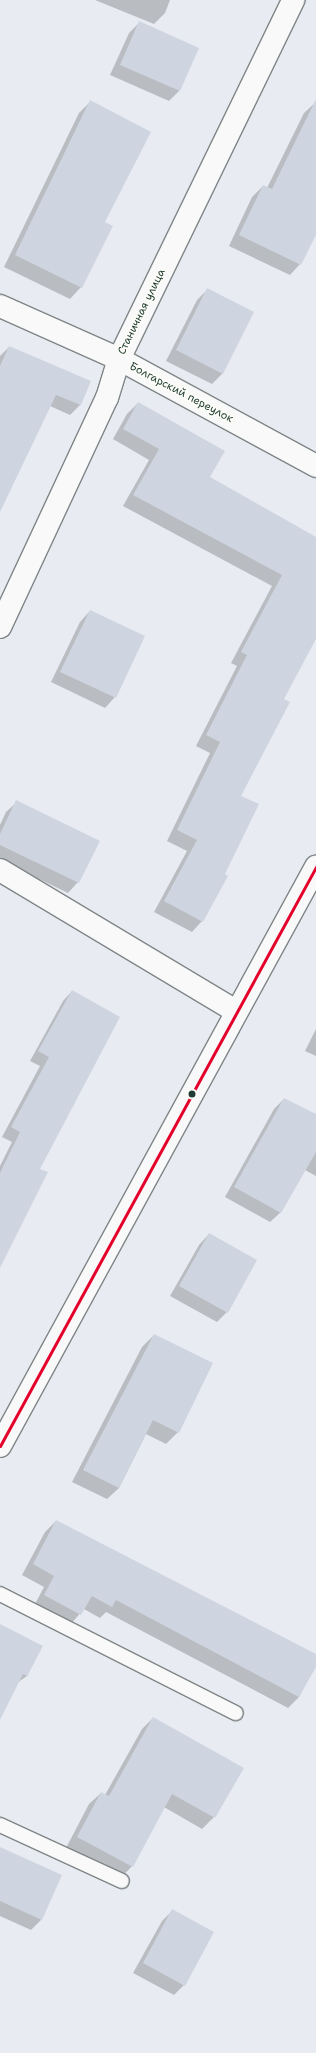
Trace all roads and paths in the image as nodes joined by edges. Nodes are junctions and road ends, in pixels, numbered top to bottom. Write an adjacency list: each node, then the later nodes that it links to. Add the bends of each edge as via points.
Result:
1 (293, 0): 3 (street, Станичная улица)
2 (0, 306): 3 (street, Болгарский переулок)
3 (119, 359): 4 (street, Болгарский переулок); 5 (street, Станичная улица, via 107,398)
4 (316, 466)
5 (0, 627)
6 (316, 867): 8 (street)
7 (0, 870): 8 (street)
8 (236, 1011): 9 (street)
9 (0, 1446)
10 (0, 1594): 11 (lane)
11 (236, 1713)
12 (0, 1825): 13 (lane)
13 (122, 1881)

